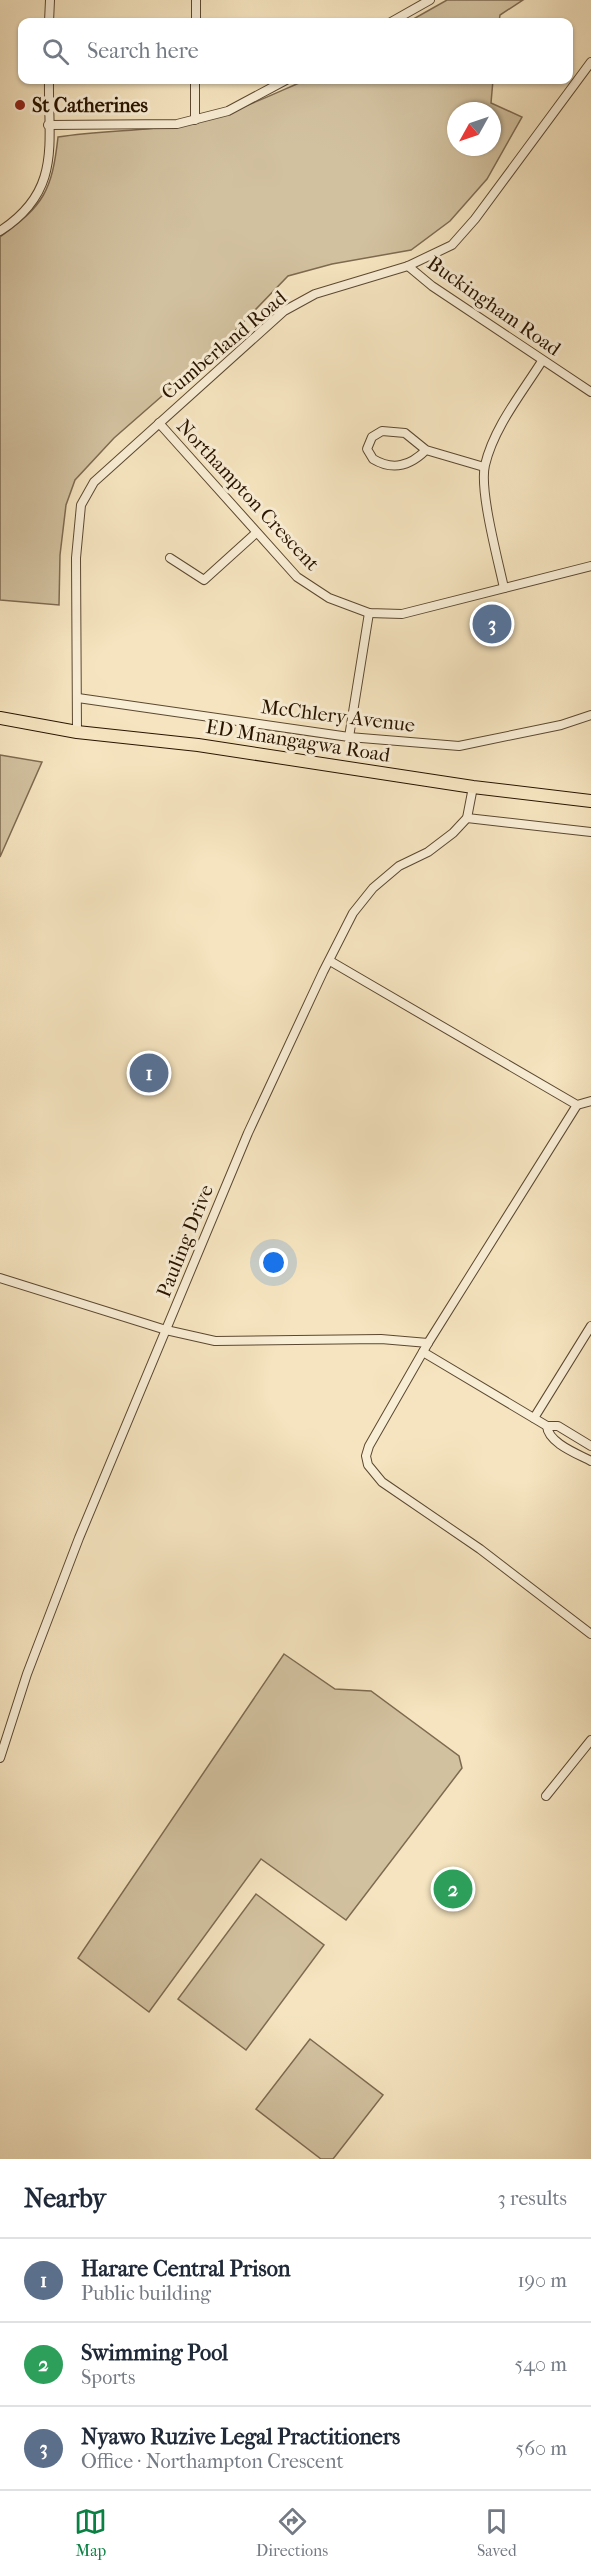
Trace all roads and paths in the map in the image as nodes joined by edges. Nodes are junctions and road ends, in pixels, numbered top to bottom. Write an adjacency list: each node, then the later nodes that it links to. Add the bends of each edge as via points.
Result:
1 (50, 0): 4 (street)
2 (196, 0): 5 (street)
3 (430, 0): 6 (street)
4 (50, 18)
5 (196, 18)
6 (398, 18)
7 (591, 62): 14 (street, Cumberland Road, via 465,232 441,252)
8 (49, 84): 12 (street)
9 (195, 84): 11 (street)
10 (279, 84): 11 (street, via 228,111)
11 (195, 120): 12 (street, via 177,124)
12 (48, 125): 13 (street, via 48,167 41,191)
13 (0, 231)
14 (408, 266): 15 (street, Buckingham Road); 17 (street, Cumberland Road, via 315,294 284,311)
15 (542, 361): 16 (street, Buckingham Road); 19 (street, via 499,429)
16 (591, 392)
17 (159, 423): 20 (street, Northampton Crescent); 25 (street, Cumberland Road, via 103,471 81,505 75,598)
18 (426, 450): 18 (street, via 406,465 393,467 373,459 368,449 372,437 388,431 405,433); 19 (street)
19 (484, 467): 23 (street, via 488,510)
20 (256, 533): 21 (street, via 204,580); 24 (street, Northampton Crescent, via 297,577 329,598)
21 (170, 558)
22 (591, 566): 23 (street, Northampton Crescent)
23 (504, 588): 24 (street, Northampton Crescent, via 402,614)
24 (369, 614): 29 (street)
25 (78, 698): 28 (street, Cumberland Road); 29 (street, McChlery Avenue)
26 (591, 715): 29 (street, McChlery Avenue, via 459,746)
27 (0, 718): 28 (highway, ED Mnangagwa Road)
28 (77, 732): 30 (highway, ED Mnangagwa Road, via 198,745)
29 (349, 737)
30 (473, 787): 31 (highway, ED Mnangagwa Road); 32 (street)
31 (591, 801)
32 (467, 818): 33 (street); 34 (street, Pauling Drive, via 428,852 399,866 373,888 353,913)
33 (591, 832)
34 (330, 961): 36 (street); 39 (street, Pauling Drive, via 248,1133)
35 (591, 1101): 36 (street)
36 (577, 1105): 40 (street)
37 (0, 1278): 39 (street)
38 (591, 1326): 42 (street)
39 (166, 1330): 40 (street, via 215,1341 381,1339); 48 (street, Pauling Drive, via 79,1538)
40 (428, 1343): 41 (street)
41 (423, 1352): 42 (street); 46 (street, via 369,1446 368,1465 382,1482 480,1549)
42 (534, 1418): 43 (street)
43 (547, 1426): 44 (street, via 558,1426); 45 (street, via 554,1440)
44 (591, 1446)
45 (591, 1461)
46 (591, 1634)
47 (591, 1740): 49 (street)
48 (0, 1758)
49 (546, 1796)

